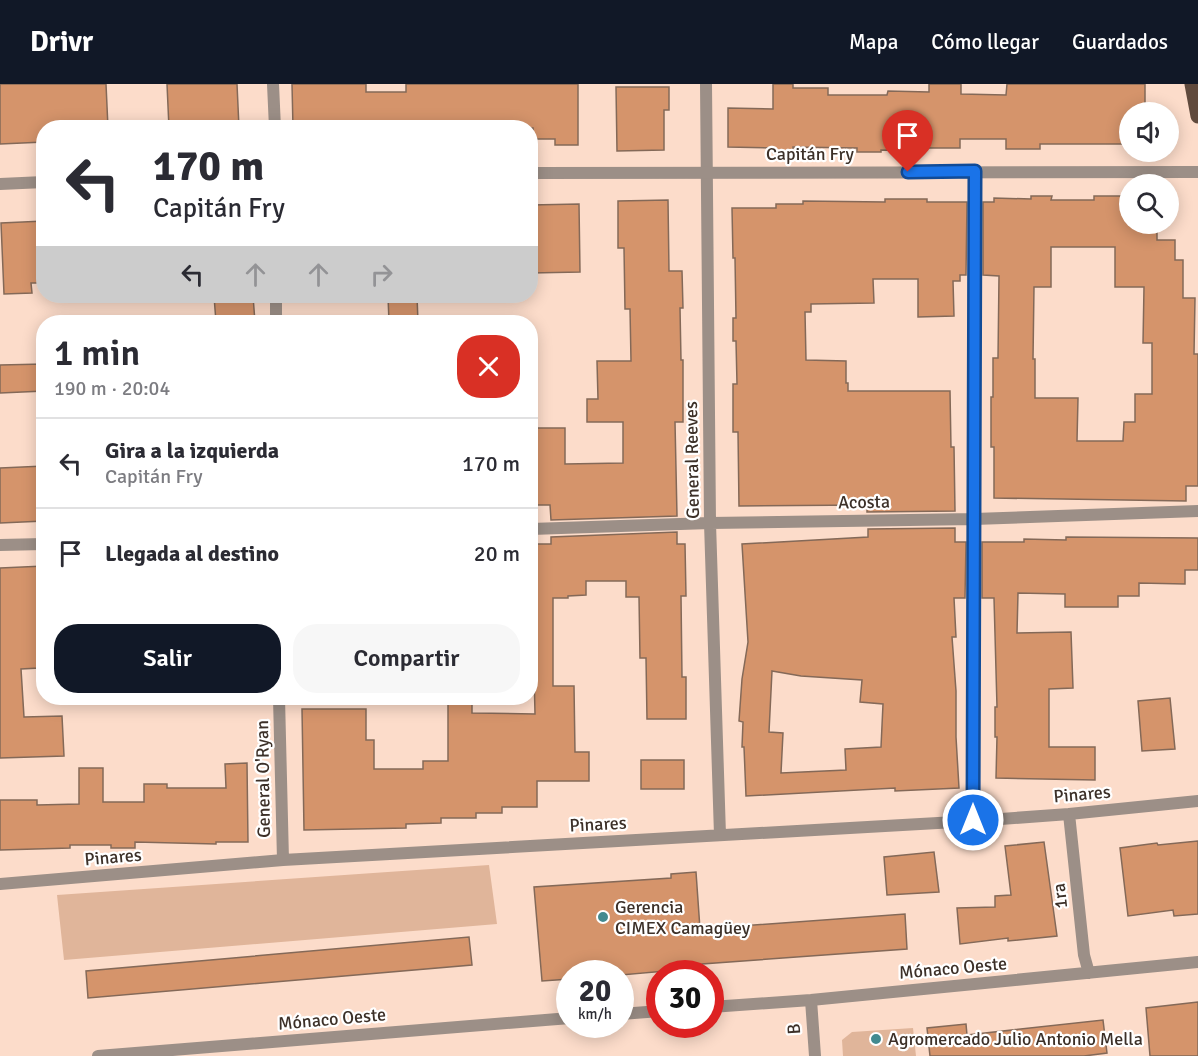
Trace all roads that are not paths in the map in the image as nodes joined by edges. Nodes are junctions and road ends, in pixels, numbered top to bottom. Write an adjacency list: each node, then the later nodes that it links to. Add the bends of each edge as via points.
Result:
1 (273, 84): 5 (street)
2 (706, 84): 7 (street, General Reeves)
3 (1192, 84): 4 (main road)
4 (1198, 116)
5 (274, 120)
6 (975, 171): 7 (street, Capitán Fry); 8 (street, Capitán Fry); 13 (street)
7 (706, 172): 9 (street, Capitán Fry); 14 (street, General Reeves)
8 (1198, 172)
9 (538, 173)
10 (36, 182): 11 (street)
11 (0, 184)
12 (1198, 511): 13 (street, Acosta)
13 (974, 519): 14 (street, Acosta); 21 (street)
14 (710, 523): 15 (street, Acosta); 22 (street, General Reeves)
15 (538, 529)
16 (36, 544): 17 (street)
17 (0, 545)
18 (279, 705): 23 (street, General O'Ryan)
19 (1198, 801): 20 (street, Pinares)
20 (1069, 814): 21 (street, Pinares); 26 (street, 1ra)
21 (973, 820): 22 (street, Pinares)
22 (720, 836): 23 (street, Pinares)
23 (283, 860): 24 (street, Pinares)
24 (0, 884)
25 (1198, 962): 26 (street, Mónaco Oeste)
26 (1089, 973): 27 (street, Mónaco Oeste)
27 (811, 1000): 28 (street, Mónaco Oeste); 31 (street, B)
28 (724, 1006)
29 (556, 1019): 30 (street, Mónaco Oeste)
30 (98, 1056)
31 (814, 1056)

